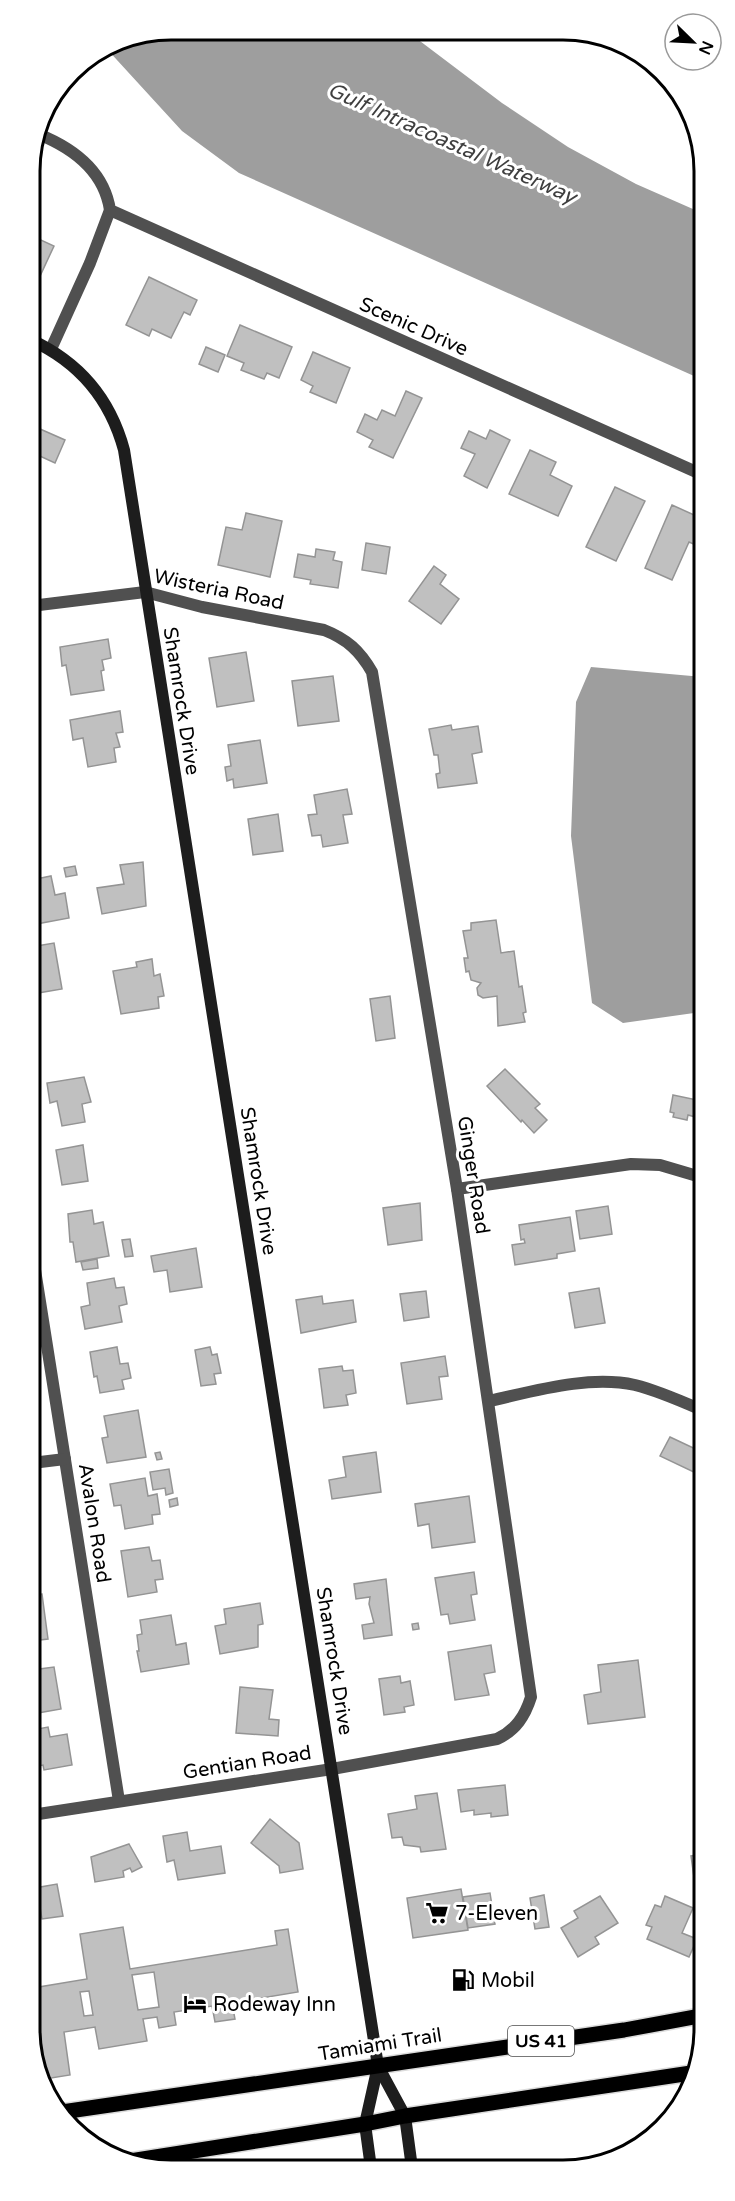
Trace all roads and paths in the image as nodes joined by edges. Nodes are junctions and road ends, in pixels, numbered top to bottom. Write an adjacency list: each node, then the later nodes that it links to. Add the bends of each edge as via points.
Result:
1 (45, 137): 2 (street, via 64,146 98,176 108,195)
2 (110, 210): 4 (street); 5 (street, Scenic Drive)
3 (41, 344): 4 (street, Shamrock Drive)
4 (51, 349): 6 (street, Shamrock Drive, via 92,384 119,432)
5 (694, 471)
6 (145, 592): 7 (street, Wisteria Road); 8 (street, Wisteria Road, via 324,630 340,636); 17 (street, Shamrock Drive)
7 (41, 605)
8 (357, 650): 10 (street, Ginger Road, via 372,672 375,685)
9 (694, 1175): 10 (street, via 660,1165 631,1164)
10 (457, 1189): 12 (street, Ginger Road)
11 (40, 1304): 14 (street, Avalon Road)
12 (489, 1401): 13 (street, via 604,1382 665,1393); 16 (street, Ginger Road, via 531,1684)
13 (694, 1406)
14 (65, 1459): 15 (street); 18 (street, Avalon Road)
15 (40, 1462)
16 (527, 1711): 17 (street, Gentian Road, via 518,1725 497,1739)
17 (332, 1769): 18 (street, Gentian Road); 21 (street, Shamrock Drive)
18 (119, 1802): 19 (street, Gentian Road)
19 (40, 1814)
20 (694, 2017): 21 (main road, Tamiami Trail / US 41)
21 (378, 2066): 23 (main road, Tamiami Trail / US 41); 24 (street); 25 (street)
22 (687, 2074): 24 (main road)
23 (69, 2111)
24 (405, 2116): 25 (main road); 28 (street)
25 (365, 2124): 26 (main road); 27 (street)
26 (148, 2158)
27 (370, 2160)
28 (411, 2160)

